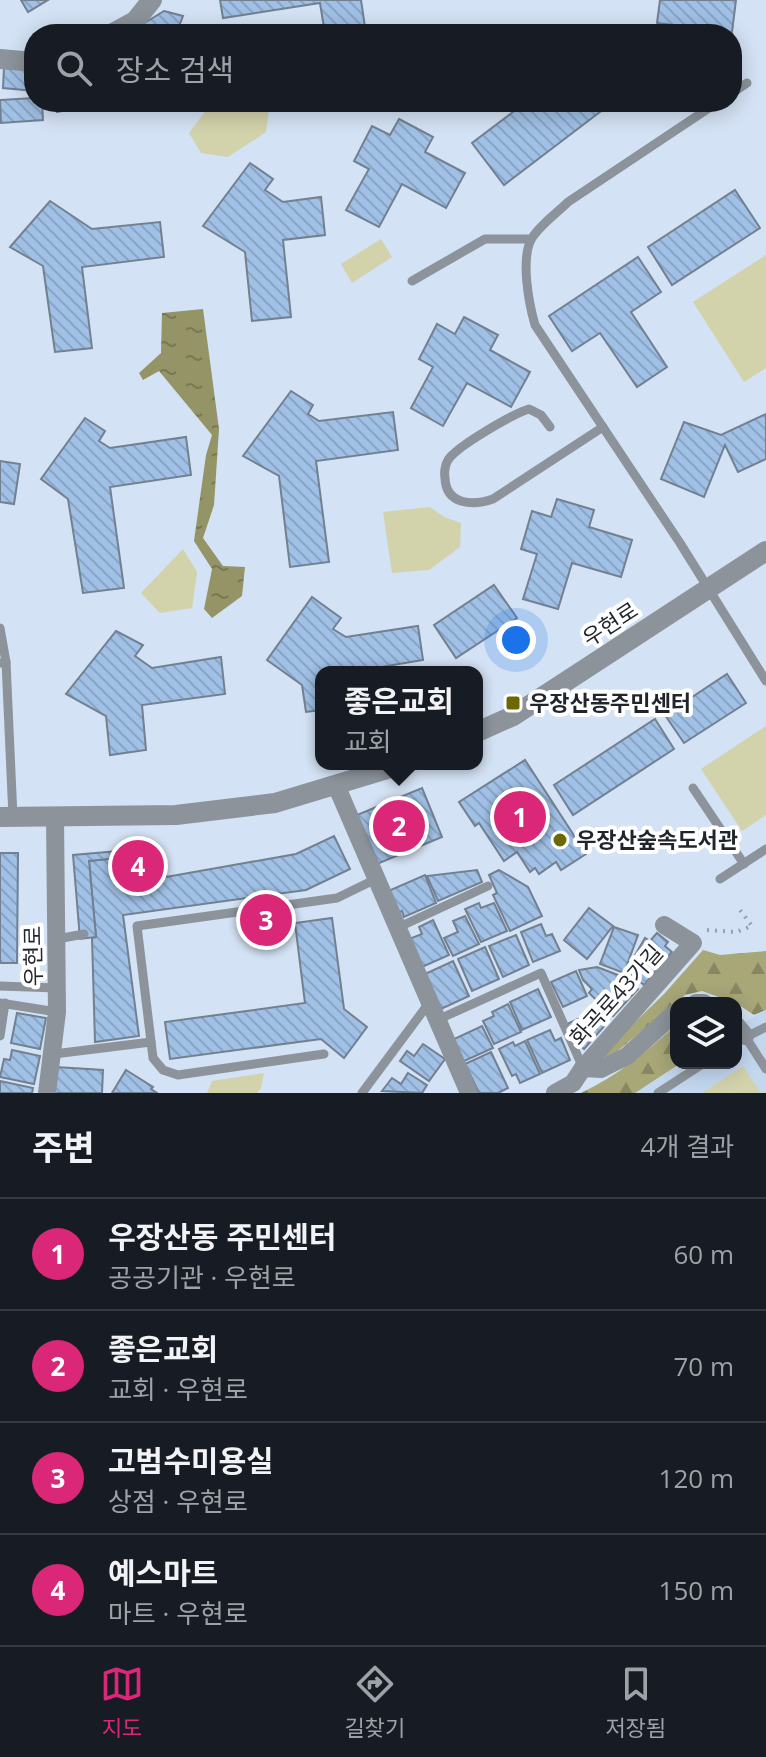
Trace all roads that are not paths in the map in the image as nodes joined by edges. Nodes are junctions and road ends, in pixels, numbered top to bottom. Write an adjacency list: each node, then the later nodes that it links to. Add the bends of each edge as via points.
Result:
1 (152, 0): 2 (street)
2 (129, 24)
3 (0, 59): 4 (street)
4 (24, 61)
5 (747, 83): 6 (lane)
6 (742, 86)
7 (703, 112): 8 (lane, via 568,202)
8 (531, 239): 9 (lane, via 485,239); 11 (lane, via 528,282 535,325)
9 (412, 281)
10 (550, 427): 11 (lane, via 529,409 515,413 448,459 445,486 451,496 463,503 493,499)
11 (603, 427): 13 (lane)
12 (766, 551): 13 (street, 우현로)
13 (707, 589): 16 (lane); 17 (street, 우현로, via 513,716)
14 (0, 628): 15 (lane)
15 (3, 662): 18 (lane)
16 (766, 681)
17 (483, 729)
18 (5, 734): 22 (lane)
19 (385, 770): 20 (street)
20 (336, 785): 23 (street, via 275,803 176,815); 26 (street)
21 (693, 788): 25 (lane)
22 (7, 817): 23 (street)
23 (55, 818): 32 (street, 우현로)
24 (766, 849): 25 (lane)
25 (744, 864): 27 (lane)
26 (376, 879): 30 (street); 43 (lane, via 337,898 137,926)
27 (720, 879)
28 (488, 886): 30 (lane)
29 (664, 925): 46 (street, 화곡로43가길, via 693,943)
30 (397, 928): 37 (street)
31 (84, 934): 32 (lane)
32 (57, 939): 34 (street, 우현로)
33 (0, 986): 34 (lane)
34 (57, 988): 36 (street, 우현로)
35 (3, 1003): 36 (lane); 41 (lane)
36 (57, 1012): 44 (street, 우현로)
37 (433, 1012): 46 (lane, 화곡로43가길, via 541,973); 50 (lane); 51 (street)
38 (670, 1017): 46 (street, 화곡로43가길, via 627,1056 601,1069)
39 (766, 1027): 40 (lane)
40 (742, 1033)
41 (0, 1036)
42 (742, 1038): 48 (lane)
43 (151, 1042): 44 (lane); 45 (lane, via 157,1065 178,1075)
44 (54, 1054): 49 (street, 우현로)
45 (324, 1054)
46 (583, 1068): 52 (street, 화곡로43가길, via 573,1083)
47 (695, 1069): 53 (lane)
48 (766, 1069)
49 (47, 1093)
50 (362, 1093)
51 (469, 1093)
52 (555, 1093)
53 (658, 1093)

